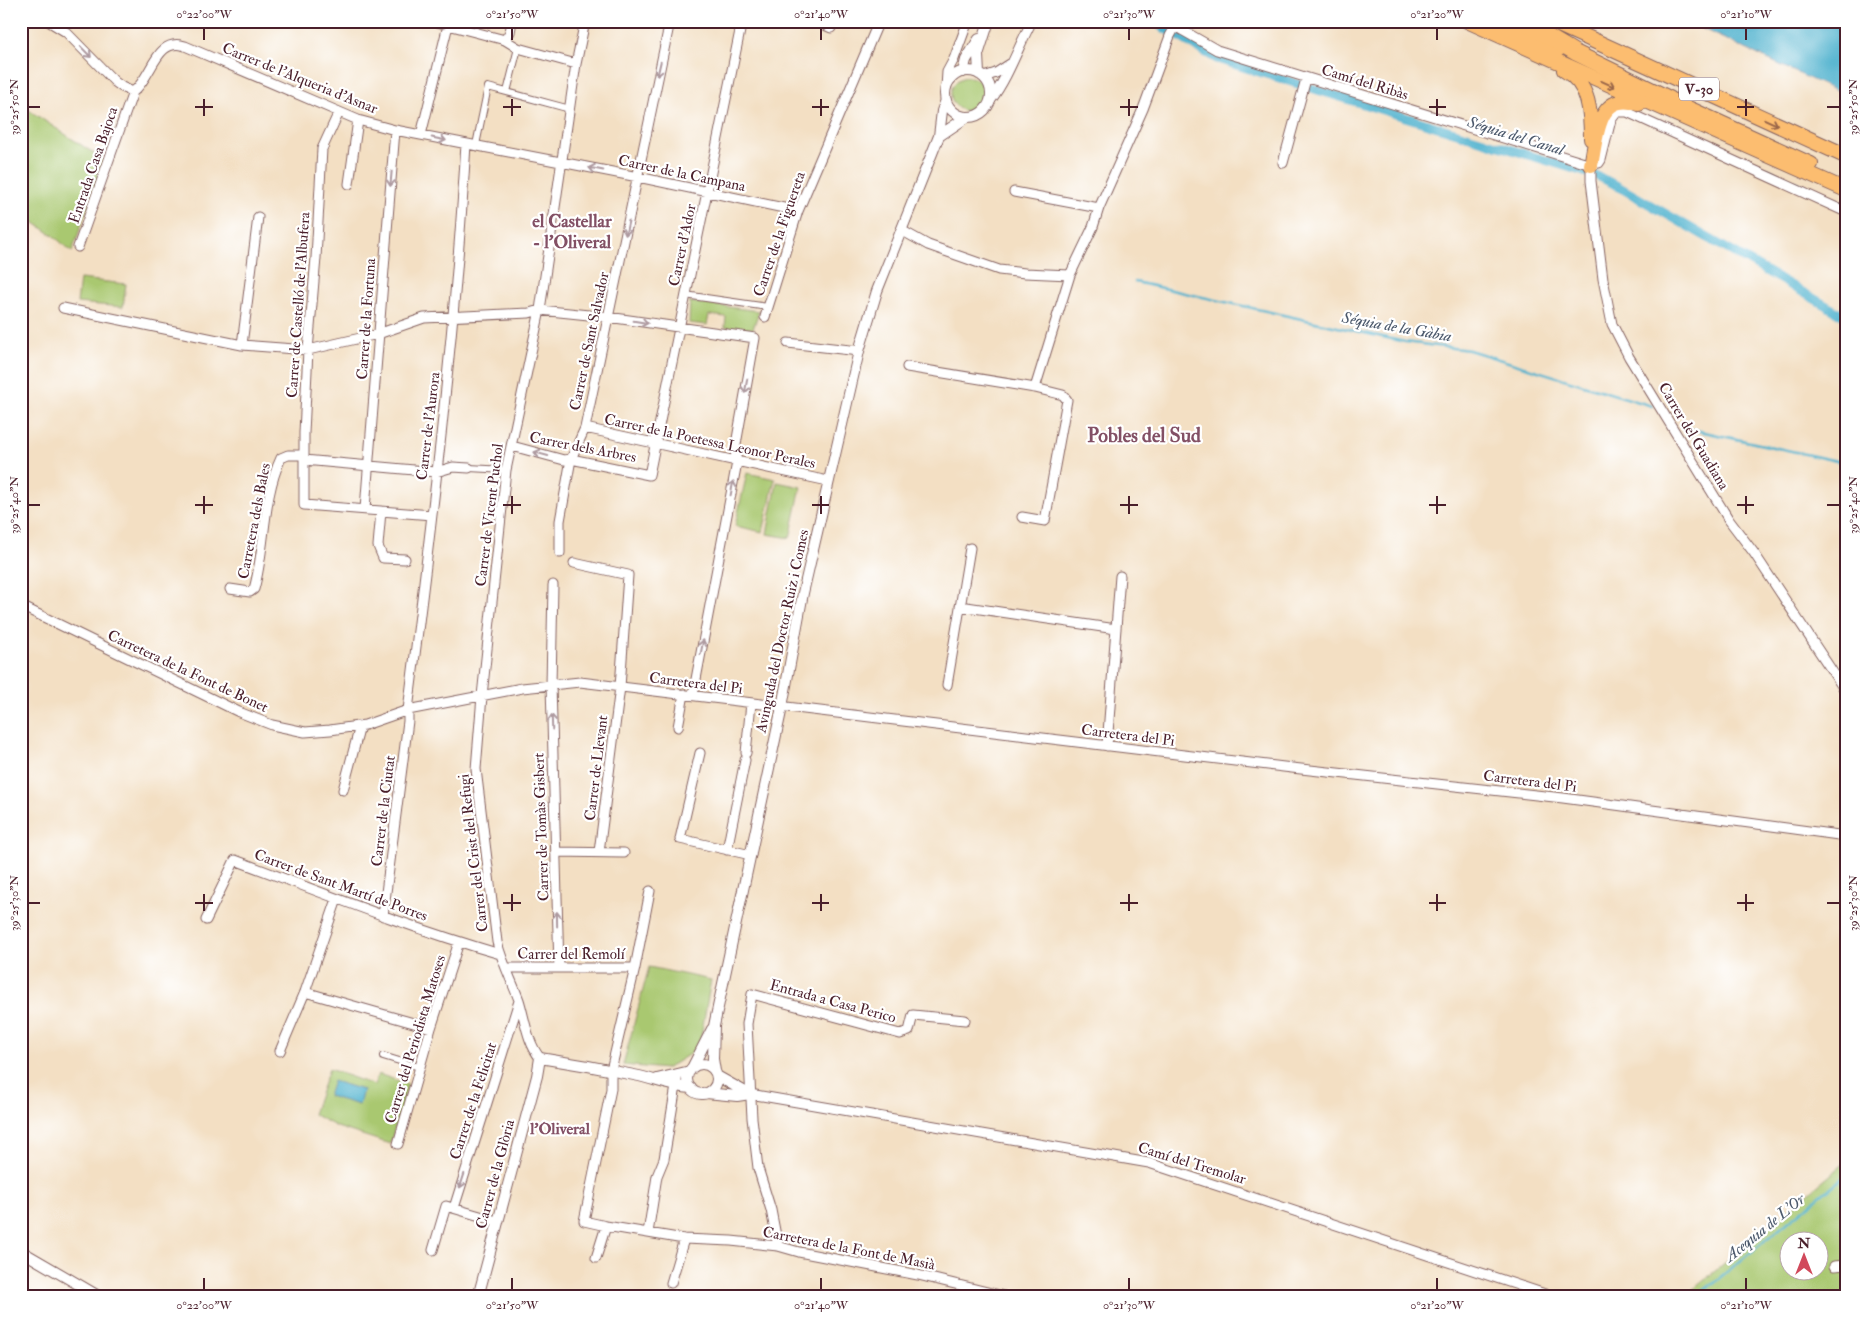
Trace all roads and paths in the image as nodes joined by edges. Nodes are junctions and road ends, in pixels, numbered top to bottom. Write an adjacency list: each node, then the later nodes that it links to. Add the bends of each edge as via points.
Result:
1 (48, 21): 31 (street, one-way to 31, via 66,32 122,88)
2 (433, 21): 16 (street)
3 (512, 21): 22 (street)
4 (586, 21): 26 (street, Carrer de Vicent Puchol)
5 (670, 21): 49 (street, Carrer de Sant Salvador, one-way to 49)
6 (742, 21): 54 (street, Carrer d'Ador)
7 (815, 21): 19 (street)
8 (879, 21): 56 (street, Carrer de la Figuereta)
9 (968, 21): 21 (street)
10 (1032, 21): 25 (street)
11 (1166, 21): 18 (street, Camí del Ribàs)
12 (1467, 21): 20 (highway)
13 (1497, 21): 33 (highway, V-30)
14 (1522, 21): 33 (highway, via 1576,53)
15 (1552, 21): 44 (highway, V-30, one-way to 44)
16 (448, 23): 22 (street); 41 (street)
17 (987, 25): 23 (street); 28 (street, via 978,55)
18 (1175, 27): 29 (street, Camí del Ribàs, via 1217,50); 55 (street)
19 (831, 28)
20 (1484, 28): 47 (highway, via 1570,73 1579,81 1588,101); 48 (highway, one-way to 48)
21 (963, 33): 23 (street, via 965,42); 27 (street); 30 (street, via 947,72)
22 (505, 40): 24 (street)
23 (978, 41): 27 (street, via 966,60)
24 (518, 48): 26 (street); 32 (street)
25 (1012, 62): 28 (street, via 996,73); 35 (street)
26 (576, 64): 36 (street, Carrer de Vicent Puchol)
27 (963, 72): 28 (street); 30 (street, via 952,78)
28 (982, 75): 35 (street, via 990,88)
29 (1306, 79): 46 (street); 47 (street, Camí del Ribàs)
30 (946, 88): 34 (street)
31 (133, 92): 37 (street, Carrer de l'Alqueria d'Asnar, via 168,45 179,43); 60 (street, Entrada Casa Bajoca)
32 (507, 92): 36 (street); 43 (street, via 488,87)
33 (1670, 99): 50 (highway, V-30)
34 (946, 100): 38 (street, via 956,114); 42 (street, Avinguda del Doctor Ruiz i Comes)
35 (991, 100): 38 (street, via 980,114)
36 (570, 109): 45 (street, Carrer de Vicent Puchol)
37 (340, 112): 39 (street, Carrer de l'Alqueria d'Asnar); 73 (street, Carrer de Castelló de l'Albufera, via 322,149)
38 (967, 117): 42 (street)
39 (358, 120): 40 (street, Carrer de l'Alqueria d'Asnar); 51 (street)
40 (394, 130): 41 (street, Carrer de l'Alqueria d'Asnar); 70 (street, Carrer de la Fortuna, one-way to 70)
41 (421, 135): 43 (street, Carrer de l'Alqueria d'Asnar, one-way to 43)
42 (939, 136): 59 (street, Avinguda del Doctor Ruiz i Comes)
43 (471, 145): 45 (street, Carrer de l'Alqueria d'Asnar); 66 (street, Carrer de l'Aurora)
44 (1846, 156)
45 (561, 162): 49 (street, Carrer de la Campana, one-way to 45); 65 (street, Carrer de Vicent Puchol)
46 (1283, 163)
47 (1591, 165): 48 (highway, via 1600,120 1609,107 1624,100); 57 (street, via 1601,160 1610,120 1617,112 1627,112); 104 (street, Carrer del Guadiana, via 1603,279 1612,324 1729,520)
48 (1790, 165): 52 (highway)
49 (638, 177): 54 (street, Carrer de la Campana); 67 (street, Carrer de Sant Salvador, one-way to 67)
50 (1846, 180)
51 (349, 184)
52 (1846, 190)
53 (1014, 192): 55 (street)
54 (707, 193): 56 (street, Carrer de la Campana); 62 (street, Carrer d'Ador)
55 (1099, 208): 61 (street)
56 (798, 212): 63 (street, Carrer de la Figuereta)
57 (1846, 212)
58 (258, 217): 72 (street)
59 (901, 230): 61 (street, via 928,244 998,270); 74 (street, Avinguda del Doctor Ruiz i Comes, via 877,292)
60 (78, 247)
61 (1070, 275): 76 (street)
62 (685, 295): 63 (street); 69 (street, Carrer d'Ador)
63 (768, 307): 68 (street, Carrer de la Figuereta)
64 (63, 308): 72 (street)
65 (540, 310): 66 (street); 67 (street); 79 (street, Carrer de Vicent Puchol)
66 (454, 317): 70 (street, via 424,318); 86 (street, Carrer de l'Aurora)
67 (608, 317): 69 (street, one-way to 69); 77 (street, Carrer de Sant Salvador)
68 (765, 317)
69 (679, 328): 78 (street, Carrer d'Ador); 82 (street, one-way to 82, via 755,338 734,450)
70 (378, 334): 73 (street); 83 (street, Carrer de la Fortuna)
71 (788, 343): 74 (street)
72 (242, 345): 73 (street)
73 (308, 350): 80 (street, Carrer de Castelló de l'Albufera)
74 (859, 352): 88 (street, Avinguda del Doctor Ruiz i Comes)
75 (907, 367): 76 (street)
76 (1034, 388): 92 (street, via 1064,394 1067,400 1045,521)
77 (585, 428): 78 (street, Carrer de la Poetessa Leonor Perales); 81 (street, Carrer de Sant Salvador)
78 (655, 444): 82 (street, Carrer de la Poetessa Leonor Perales); 87 (street, Carrer d'Ador)
79 (512, 446): 81 (street, Carrer dels Arbres, one-way to 79, via 564,460); 85 (street, Carrer de Vicent Puchol)
80 (304, 457): 83 (street, Carretera dels Bales); 89 (street, Carrer de Castelló de l'Albufera, via 304,505); 99 (street, Carretera dels Bales, via 288,454 277,466 254,589 250,592)
81 (571, 458): 87 (street, Carrer dels Arbres); 94 (street, Carrer de Sant Salvador, via 560,521)
82 (737, 462): 88 (street, Carrer de la Poetessa Leonor Perales); 109 (street, one-way to 82)
83 (369, 466): 86 (street, Carretera dels Bales); 89 (street, Carrer de la Fortuna)
84 (469, 468): 85 (street, Carretera dels Bales); 86 (street, Carretera dels Bales, via 453,467)
85 (506, 470): 110 (street, Carrer de Vicent Puchol)
86 (436, 472): 91 (street, Carrer de l'Aurora)
87 (649, 474)
88 (828, 481): 112 (street, Avinguda del Doctor Ruiz i Comes)
89 (365, 510): 90 (street)
90 (381, 511): 91 (street); 95 (street, via 378,546 383,558)
91 (432, 515): 113 (street, Carrer de l'Aurora)
92 (1022, 517)
93 (970, 548): 101 (street)
94 (560, 553)
95 (405, 559)
96 (574, 563): 107 (street, Carrer de Llevant, via 628,575)
97 (1120, 576): 102 (street)
98 (553, 586): 105 (street, Carrer de Tomàs Gisbert)
99 (230, 590)
100 (21, 606): 114 (street, Carretera de la Font de Bonet, via 256,720 305,732)
101 (960, 606): 102 (street); 106 (street)
102 (1116, 629): 116 (street)
103 (1846, 673): 104 (street)
104 (1838, 678): 108 (street, Carrer del Guadiana)
105 (551, 685): 107 (street, Carretera del Pi, via 580,682); 110 (street, Carretera del Pi); 121 (street, Carrer de Tomàs Gisbert, one-way to 105)
106 (947, 685)
107 (620, 687): 109 (street, Carretera del Pi); 122 (street, Carrer de Llevant)
108 (1846, 692)
109 (688, 695): 111 (street, Carretera del Pi); 115 (street)
110 (482, 696): 113 (street, Carretera del Pi); 130 (street, Carrer del Crist del Refugi, via 476,769)
111 (751, 703): 112 (street, Carretera del Pi); 120 (street, via 746,756)
112 (782, 707): 116 (street, Carretera del Pi); 124 (street, Avinguda del Doctor Ruiz i Comes)
113 (408, 710): 114 (street, Carretera de la Font de Bonet); 127 (street, Carrer de la Ciutat)
114 (360, 726): 118 (street)
115 (678, 727)
116 (1107, 746): 119 (street, Carretera del Pi, via 1563,798)
117 (700, 752): 120 (street, via 680,839)
118 (343, 790)
119 (1846, 836)
120 (728, 850): 124 (street)
121 (556, 852): 122 (street); 132 (street, Carrer de Tomàs Gisbert, one-way to 121)
122 (599, 852): 123 (street)
123 (624, 853)
124 (751, 856): 137 (street, Avinguda del Doctor Ruiz i Comes)
125 (650, 891): 133 (street)
126 (336, 899): 127 (street, Carrer de Sant Martí de Porres); 128 (street, Carrer de Sant Martí de Porres, via 235,860); 134 (street)
127 (383, 916): 129 (street, Carrer de Sant Martí de Porres)
128 (206, 920)
129 (459, 942): 130 (street, Carrer de Sant Martí de Porres); 138 (street, Carrer del Periodista Matoses)
130 (500, 954): 131 (street, Carrer del Crist del Refugi)
131 (507, 968): 132 (street, Carrer del Remolí); 135 (street, Carrer del Crist del Refugi)
132 (559, 968): 133 (street, Carrer del Remolí)
133 (635, 968): 143 (street)
134 (305, 992): 138 (street); 139 (street)
135 (519, 1001): 141 (street, Carrer del Crist del Refugi, via 533,1050); 153 (street, Carrer de la Felicitat, one-way to 153)
136 (965, 1020): 151 (street, Entrada a Casa Perico, via 913,1016 909,1031 900,1034 752,994 747,1024)
137 (714, 1026): 144 (street, Avinguda del Doctor Ruiz i Comes); 146 (street, Avinguda del Doctor Ruiz i Comes)
138 (431, 1028): 142 (street, Carrer del Periodista Matoses)
139 (280, 1051)
140 (382, 1056): 142 (street)
141 (540, 1058): 143 (street); 154 (street, Carrer de la Glòria)
142 (419, 1067): 152 (street, Carrer del Periodista Matoses)
143 (611, 1070): 147 (street); 155 (street, Carretera de la Font de Masià, via 611,1089 584,1221)
144 (691, 1070): 145 (street); 146 (street, via 701,1064 712,1067); 148 (street, via 687,1078)
145 (678, 1074): 147 (street); 149 (street)
146 (716, 1074): 150 (street, via 715,1087); 151 (street, Camí del Tremolar)
147 (656, 1080): 149 (street)
148 (691, 1088): 149 (street); 150 (street, via 701,1094)
149 (677, 1089): 156 (street)
150 (706, 1093): 151 (street, Camí del Tremolar)
151 (750, 1094): 158 (street, via 758,1168); 168 (street, Camí del Tremolar, via 1148,1164)
152 (398, 1144)
153 (450, 1207): 154 (street); 159 (street, Carrer de la Felicitat)
154 (497, 1221): 166 (street, Carrer de la Glòria)
155 (606, 1226): 156 (street, Carretera de la Font de Masià); 161 (street)
156 (648, 1233): 157 (street, Carretera de la Font de Masià)
157 (684, 1239): 158 (street, Carretera de la Font de Masià); 164 (street)
158 (778, 1246): 167 (street, Carretera de la Font de Masià)
159 (433, 1250)
160 (21, 1251): 165 (street)
161 (596, 1258)
162 (1846, 1265): 163 (street)
163 (1834, 1266)
164 (671, 1283)
165 (100, 1297)
166 (478, 1297)
167 (1008, 1297)
168 (1554, 1297)

